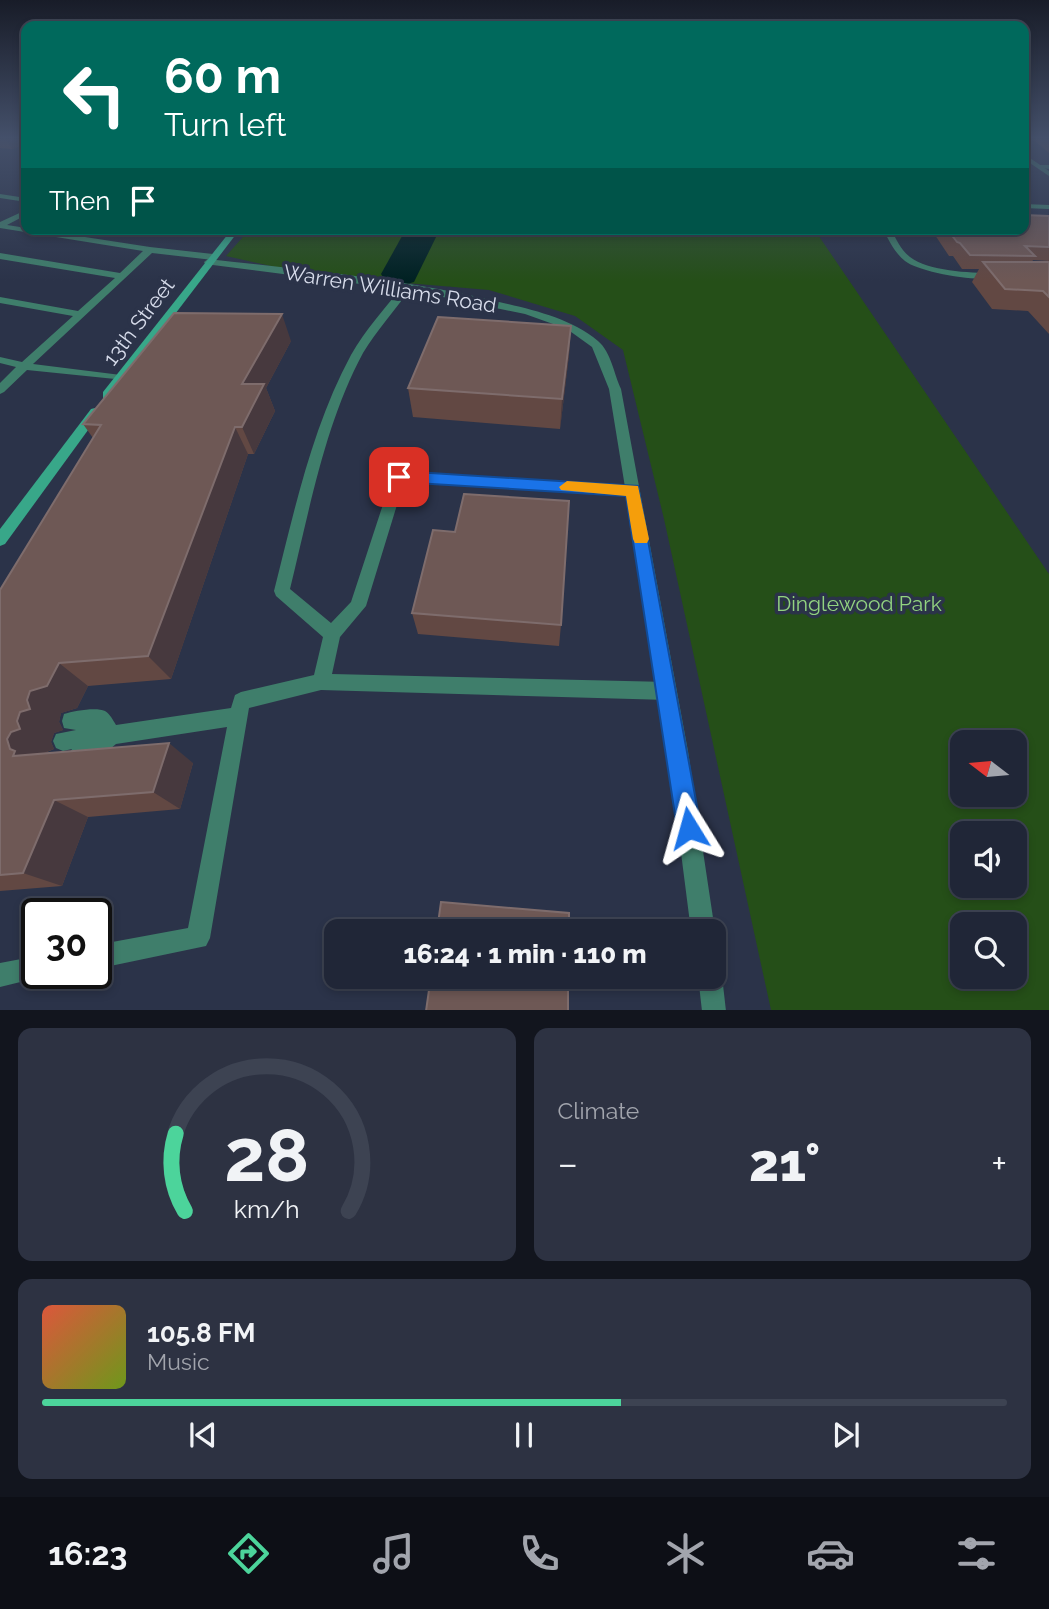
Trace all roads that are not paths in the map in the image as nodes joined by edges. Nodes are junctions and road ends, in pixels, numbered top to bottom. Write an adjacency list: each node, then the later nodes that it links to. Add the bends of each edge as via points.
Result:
1 (0, 197): 2 (street)
2 (21, 199)
3 (1029, 206): 4 (street)
4 (1049, 207)
5 (21, 214): 6 (street)
6 (0, 225): 7 (street, Warren Williams Road)
7 (21, 228)
8 (60, 235): 11 (street, Warren Williams Road)
9 (231, 235): 13 (main road, 13th Street)
10 (890, 235): 15 (street, via 912,263 971,276)
11 (150, 250): 13 (street, Warren Williams Road); 14 (street)
12 (0, 256): 14 (street)
13 (210, 260): 16 (street, Warren Williams Road); 21 (main road, 13th Street)
14 (121, 276): 18 (street)
15 (997, 276)
16 (406, 288): 23 (street, Warren Williams Road, via 479,299 550,319 596,345 615,389); 25 (street, via 352,365 312,466 282,591)
17 (0, 300): 18 (street)
18 (80, 314): 20 (street)
19 (0, 360): 20 (street)
20 (24, 366): 21 (street); 22 (street)
21 (121, 378): 24 (main road, 13th Street)
22 (0, 390)
23 (633, 490): 25 (street, via 399,477 358,606); 27 (street, Warren Williams Road)
24 (0, 540)
25 (332, 634): 26 (street)
26 (321, 682): 27 (street); 28 (street, via 241,701)
27 (668, 691): 33 (street, Warren Williams Road)
28 (239, 716): 30 (street); 34 (street, via 198,938)
29 (71, 721): 30 (street, via 101,719)
30 (112, 735): 31 (street); 32 (street, via 86,756)
31 (63, 741)
32 (55, 760)
33 (701, 919)
34 (112, 954)
35 (21, 971): 36 (street)
36 (0, 975)
37 (712, 989): 38 (street)
38 (714, 1010)

